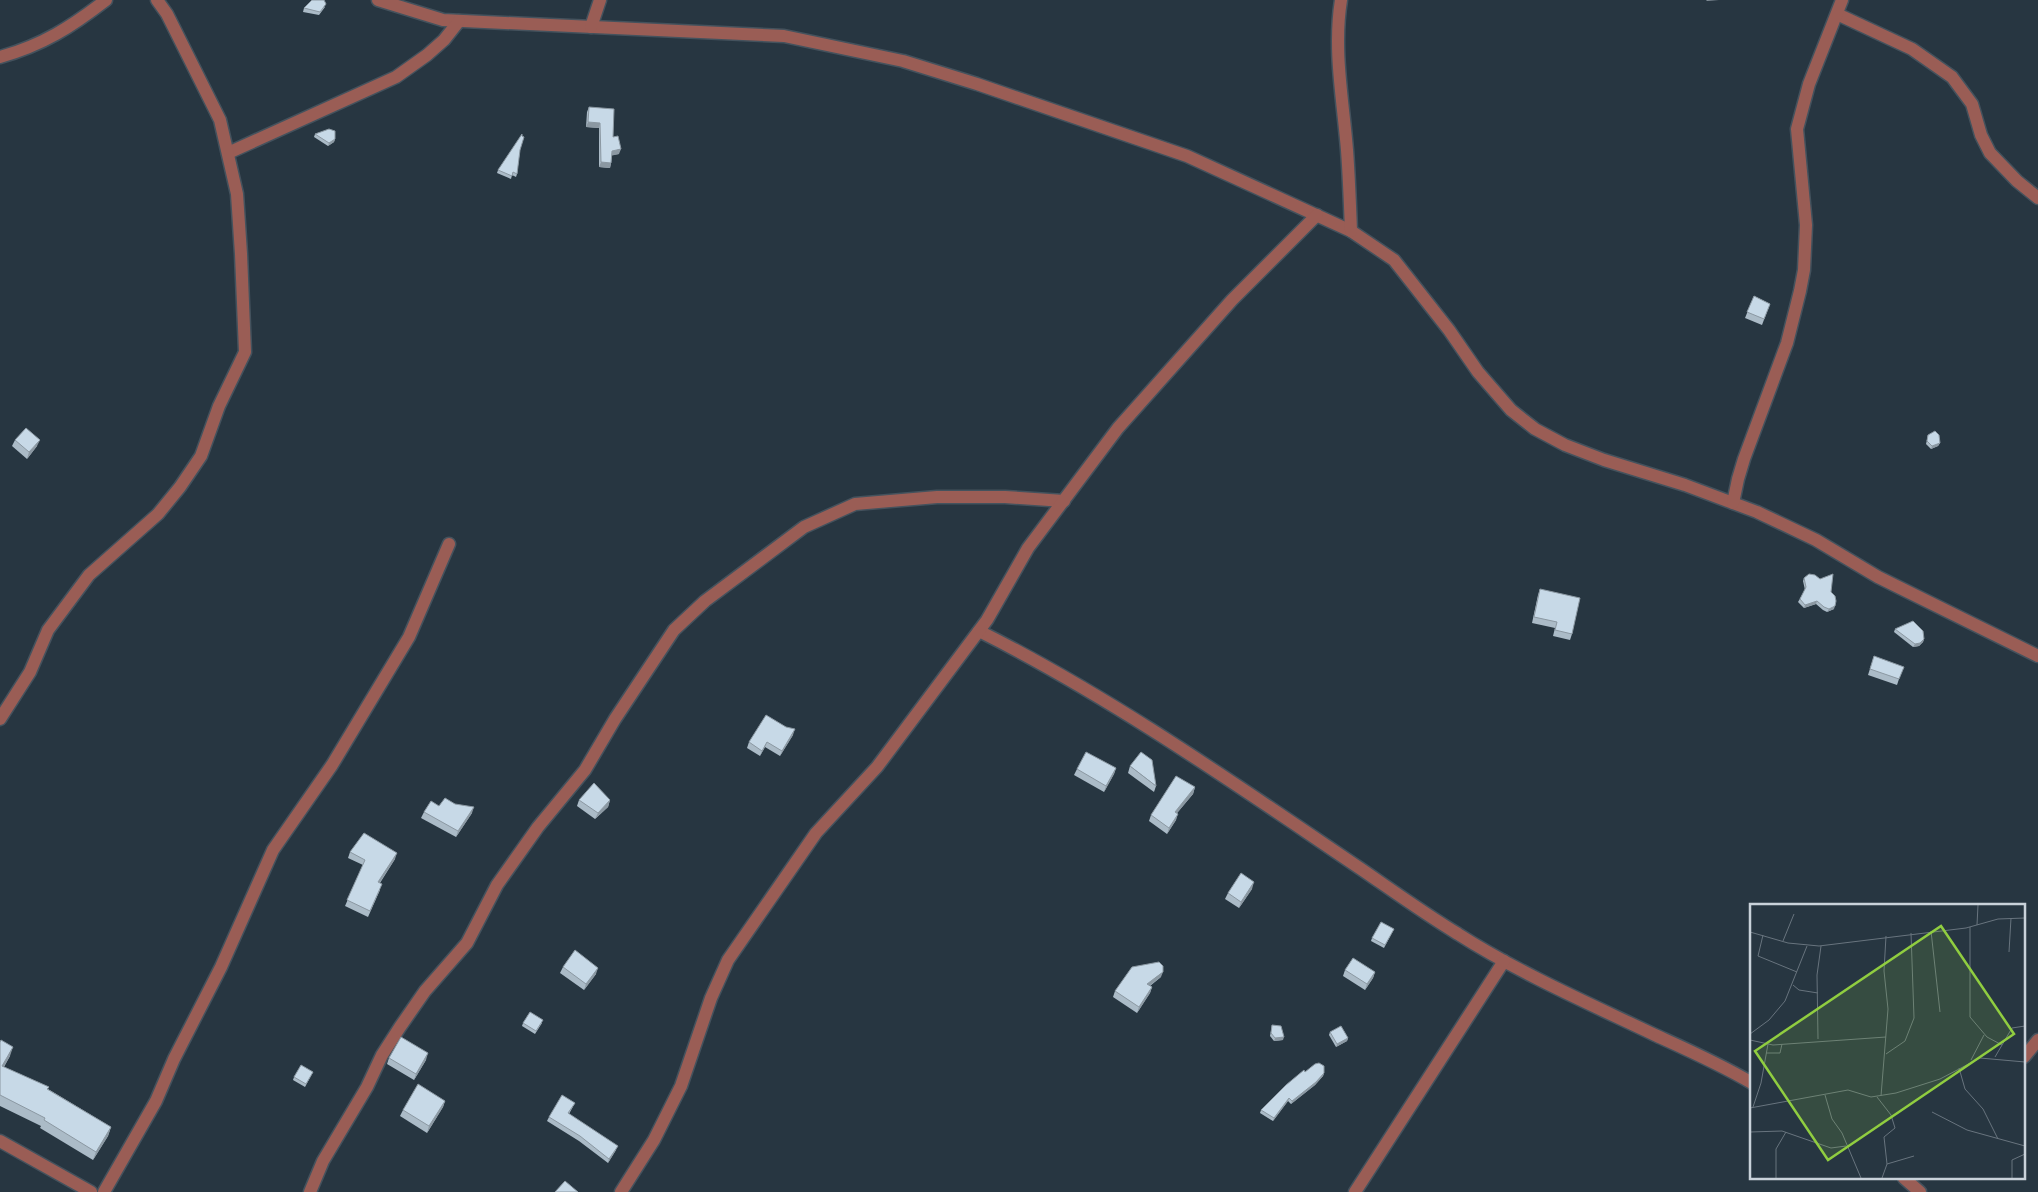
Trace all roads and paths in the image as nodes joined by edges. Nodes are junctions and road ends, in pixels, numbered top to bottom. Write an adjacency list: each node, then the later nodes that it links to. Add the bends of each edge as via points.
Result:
1 (106, 0): 10 (street, via 74,25 27,50)
2 (158, 0): 11 (street, via 220,120)
3 (378, 0): 8 (street, via 443,20)
4 (600, 0): 9 (street)
5 (1342, 0): 14 (street, via 1337,58 1347,150)
6 (1842, 0): 7 (street)
7 (1837, 14): 12 (street, via 1912,48 1952,77 1972,104 1990,153); 16 (street, via 1810,84 1797,129 1806,225 1800,291 1787,343 1744,459)
8 (459, 21): 9 (street); 11 (street, via 444,40 396,77)
9 (591, 27): 13 (street, via 784,36 903,61 1187,156)
10 (0, 57)
11 (228, 153): 20 (street, via 237,194 245,352 219,406 201,456 158,514 89,575 48,630 30,672)
12 (2038, 198)
13 (1317, 215): 14 (street); 15 (street, via 1232,300 1118,428)
14 (1351, 231): 16 (street, via 1394,260 1478,372 1511,410 1535,428 1565,445 1604,460)
15 (1064, 501): 18 (street, via 1028,548); 29 (street, via 937,497 855,504 804,527 705,601 674,630 585,770 538,827 497,885 467,943 425,991 400,1026 323,1161)
16 (1733, 503): 19 (street, via 1816,540 1878,577)
17 (448, 544): 28 (street, via 409,637 332,766 272,850 156,1101)
18 (979, 631): 21 (street, via 1030,657 1120,712); 30 (street, via 877,767 816,833 728,960 711,998 681,1086 654,1140)
19 (2038, 656)
20 (0, 719)
21 (1504, 961): 24 (street, via 1720,1064); 31 (street)
22 (2038, 1040): 23 (street)
23 (2026, 1055)
24 (1750, 1082)
25 (0, 1141): 27 (street)
26 (1907, 1180): 32 (street)
27 (91, 1192)
28 (104, 1192)
29 (310, 1192)
30 (621, 1192)
31 (1355, 1192)
32 (1920, 1192)

